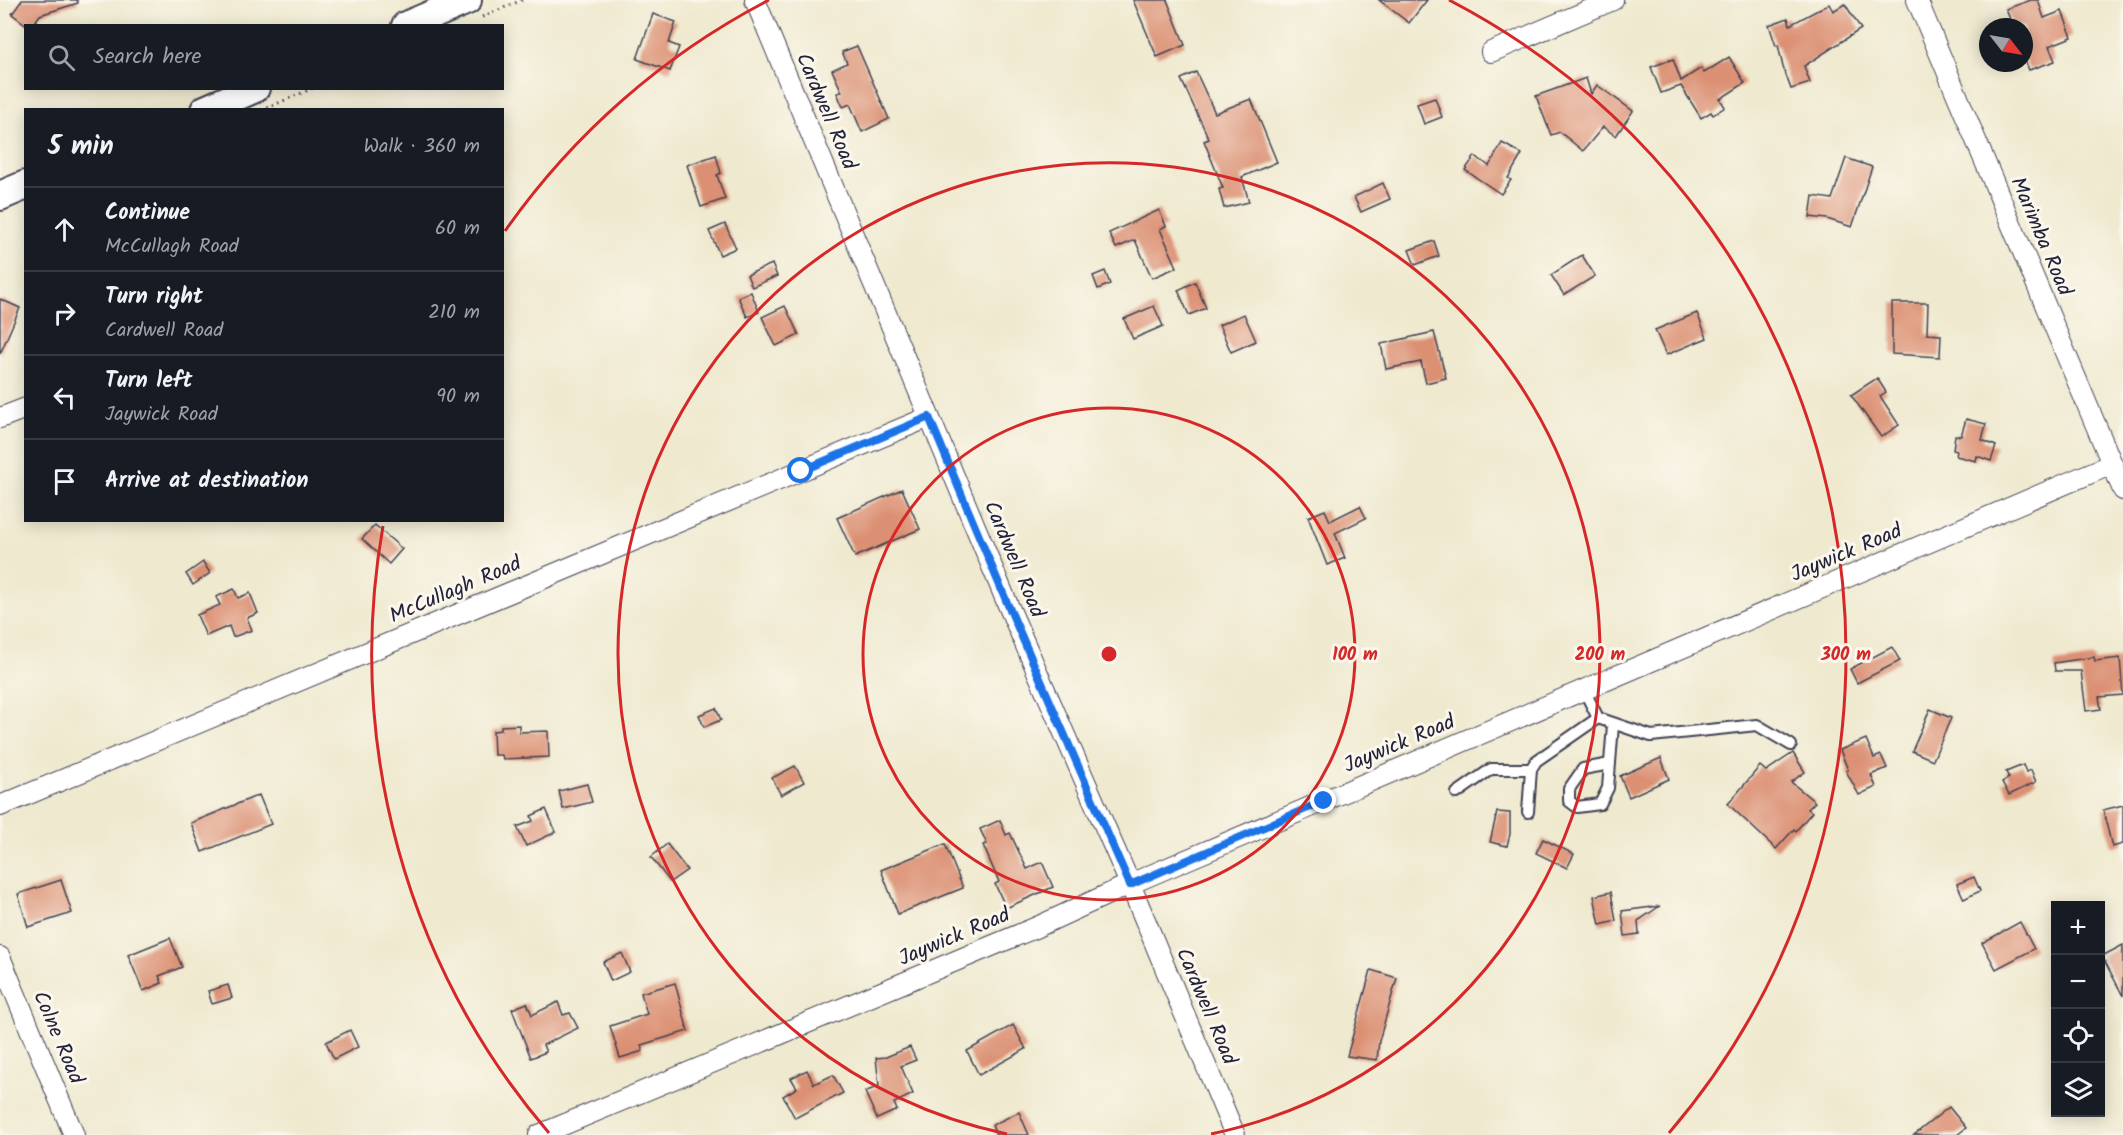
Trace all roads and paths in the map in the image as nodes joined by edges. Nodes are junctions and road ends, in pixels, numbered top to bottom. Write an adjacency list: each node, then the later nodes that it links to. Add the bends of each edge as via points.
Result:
1 (522, 0): 5 (path)
2 (754, 0): 15 (street, Cardwell Road)
3 (1613, 0): 7 (street)
4 (1917, 0): 17 (street, Marimba Road)
5 (474, 8): 6 (main road)
6 (414, 24)
7 (1491, 52)
8 (250, 90): 10 (main road)
9 (308, 90): 11 (path)
10 (210, 108)
11 (268, 108)
12 (24, 186): 13 (main road)
13 (0, 196)
14 (24, 409): 16 (street)
15 (929, 417): 26 (street, McCullagh Road); 28 (street, Cardwell Road)
16 (0, 418)
17 (2112, 464): 18 (street, Marimba Road); 19 (street, Jaywick Road)
18 (2123, 490)
19 (1584, 690): 20 (lane); 28 (street, Jaywick Road)
20 (1598, 718): 21 (lane); 24 (lane, via 1536,761)
21 (1613, 725): 22 (lane, via 1651,736 1757,725); 23 (lane)
22 (1791, 745)
23 (1610, 764): 23 (lane, via 1608,788 1600,804 1577,807 1569,801 1569,789 1584,769)
24 (1531, 769): 25 (lane, via 1491,769); 27 (lane)
25 (1457, 793)
26 (0, 806)
27 (1528, 812)
28 (1130, 885): 31 (street, Jaywick Road); 32 (street, Cardwell Road)
29 (0, 957): 30 (street, Colne Road)
30 (74, 1135)
31 (539, 1135)
32 (1235, 1135)

